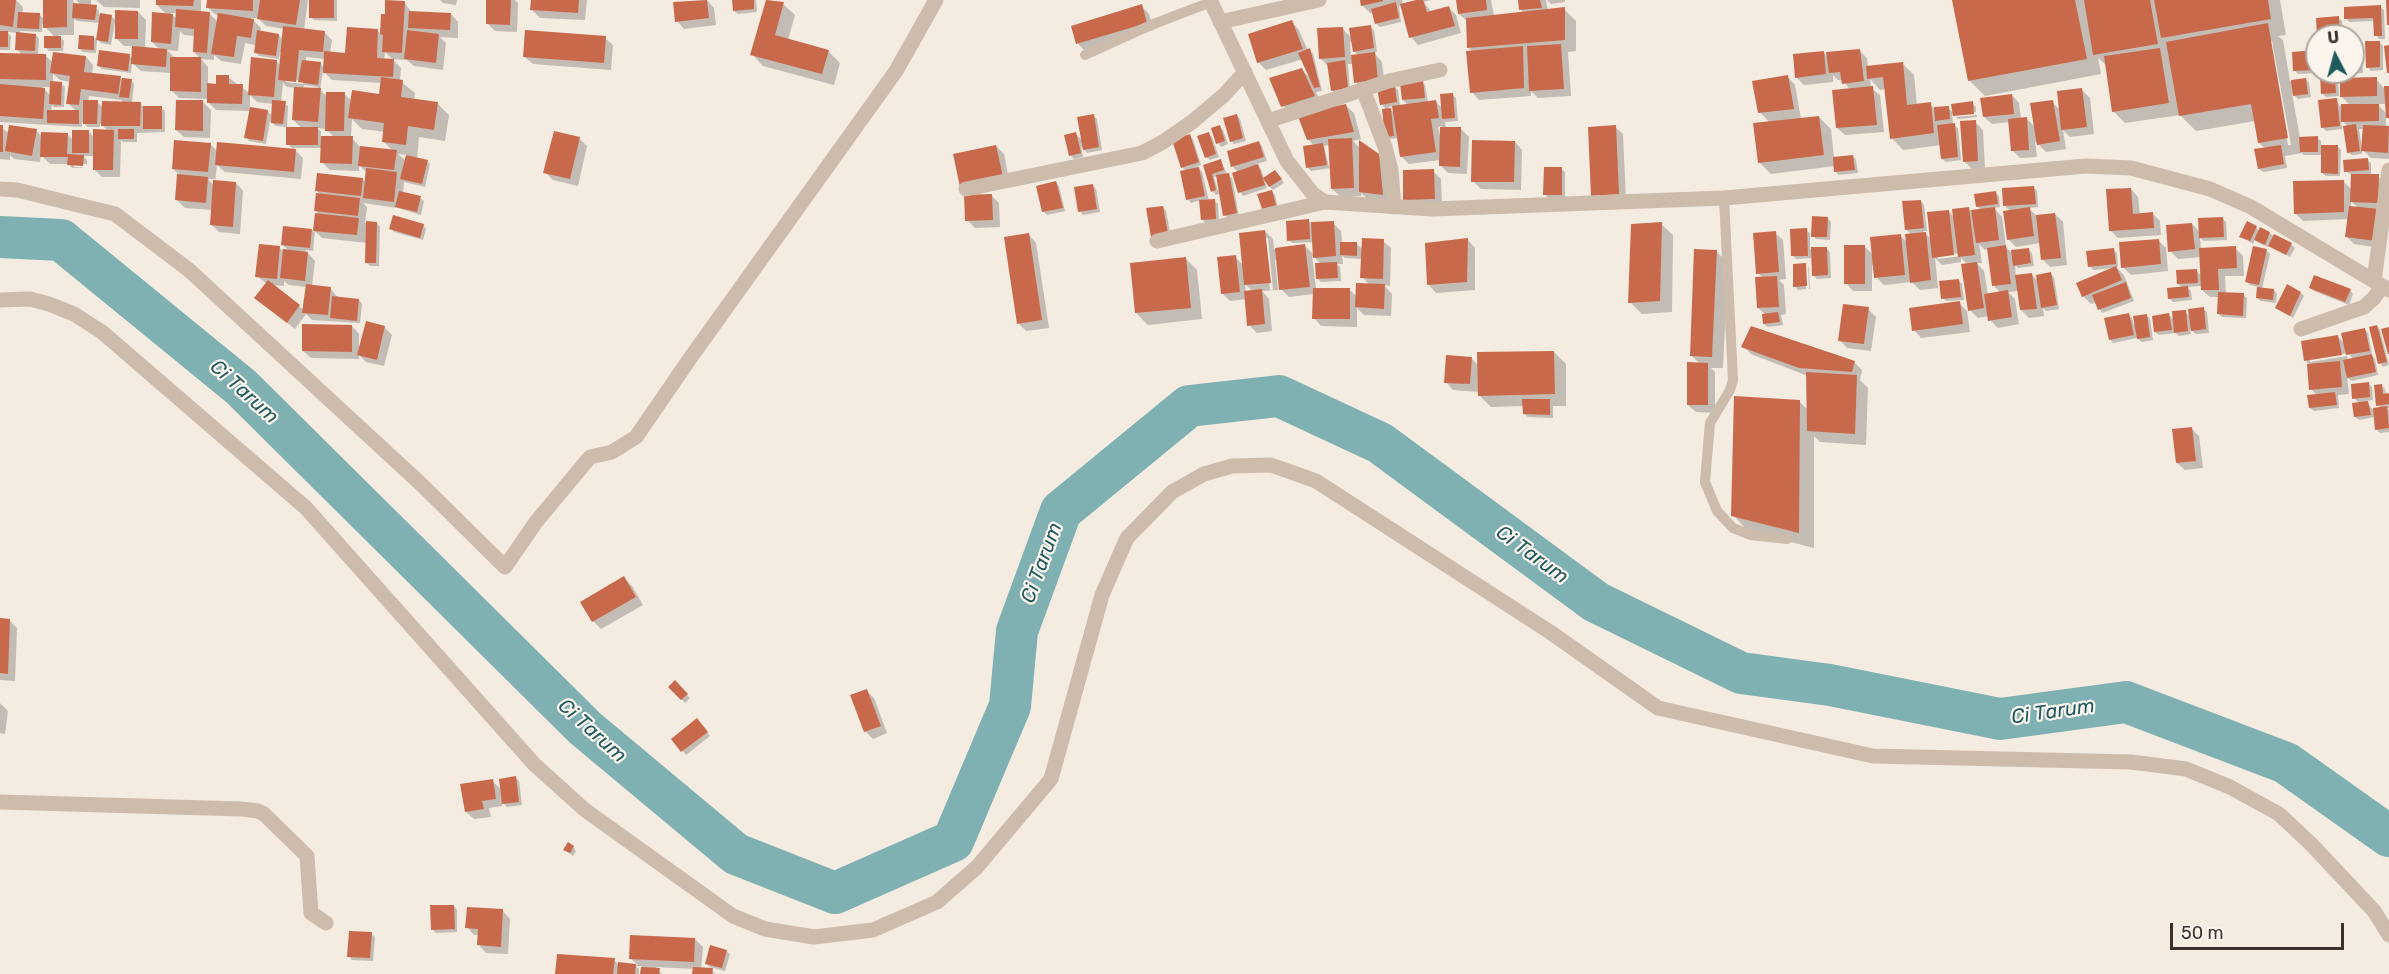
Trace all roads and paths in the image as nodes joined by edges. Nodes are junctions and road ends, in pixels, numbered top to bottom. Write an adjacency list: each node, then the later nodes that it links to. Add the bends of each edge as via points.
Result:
1 (936, 0): 11 (street, via 896,71 636,437 612,452 590,457 505,567 189,270 115,214)
2 (1318, 0): 4 (street)
3 (1210, 1): 4 (street); 5 (lane)
4 (1220, 22): 7 (street)
5 (1085, 54)
6 (1440, 70): 8 (street)
7 (1245, 72): 9 (street); 12 (street, via 1192,122 1142,153)
8 (1363, 89): 9 (street); 15 (street, via 1385,147)
9 (1268, 121): 14 (street, via 1287,161 1313,194)
10 (2389, 170): 17 (street)
11 (0, 189)
12 (966, 189)
13 (1724, 198): 15 (street, via 1444,209); 17 (street, via 2086,166 2131,168 2210,189 2251,207); 20 (lane, via 1733,380 1710,423 1705,482 1718,511 1733,528 1751,535)
14 (1325, 202): 15 (street); 16 (street)
15 (1394, 207)
16 (1157, 241)
17 (2382, 285): 19 (street, via 2364,307)
18 (0, 300): 23 (street, via 30,299 49,304 102,332 306,508 534,764 585,810 733,916 765,928 814,937 873,930 937,902 977,867 1051,779 1102,595 1127,538 1172,492 1204,474 1232,466 1271,465 1316,481 1550,632 1658,708 1873,756 2131,762 2186,769 2230,787 2279,814 2374,910)
19 (2301, 329)
20 (1787, 539)
21 (0, 802): 22 (street, via 258,811 308,856 311,913)
22 (326, 922)
23 (2389, 935)

